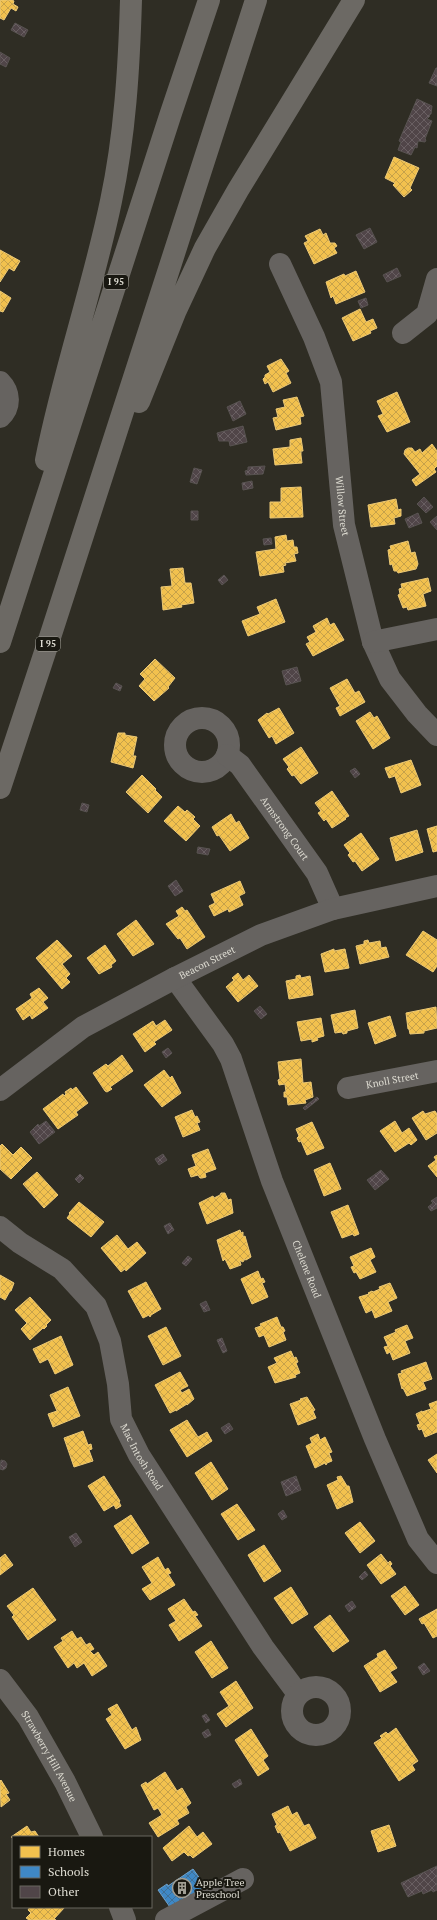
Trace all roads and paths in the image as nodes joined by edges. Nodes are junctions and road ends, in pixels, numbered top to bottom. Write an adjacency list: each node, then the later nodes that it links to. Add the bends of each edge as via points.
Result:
1 (131, 0): 11 (highway, via 124,126 118,166 100,247 51,435)
2 (209, 0): 11 (highway, I 95)
3 (256, 0): 10 (highway, I 95)
4 (351, 4): 10 (highway, via 205,248)
5 (280, 264): 14 (street, Willow Street, via 331,382 344,525)
6 (437, 279): 7 (street, via 427,314)
7 (403, 333)
8 (0, 382): 9 (street, via 8,392 8,403)
9 (0, 417)
10 (94, 499): 17 (highway, I 95)
11 (25, 565): 13 (highway, I 95)
12 (437, 629): 14 (street)
13 (0, 642)
14 (373, 642): 15 (street, Willow Street, via 390,679)
15 (437, 735)
16 (226, 755): 19 (street, Armstrong Court, via 240,765 317,873)
17 (0, 788)
18 (437, 886): 19 (street, Beacon Street)
19 (333, 909): 20 (street, Beacon Street, via 261,935)
20 (175, 978): 23 (street, Beacon Street, via 83,1027); 25 (street, Chelene Road, via 231,1059 272,1181 375,1438 418,1539)
21 (437, 1071): 22 (street, Knoll Street)
22 (348, 1088)
23 (0, 1090)
24 (0, 1227): 27 (street, Mac Intosh Road, via 20,1243 62,1269 96,1306 110,1341 121,1419 139,1455 263,1647)
25 (437, 1563)
26 (0, 1680): 28 (main road, Strawberry Hill Avenue, via 28,1717 65,1782)
27 (298, 1694)
28 (92, 1836)
29 (243, 1879): 32 (street)
30 (120, 1908): 31 (main road)
31 (125, 1920)
32 (166, 1920)

